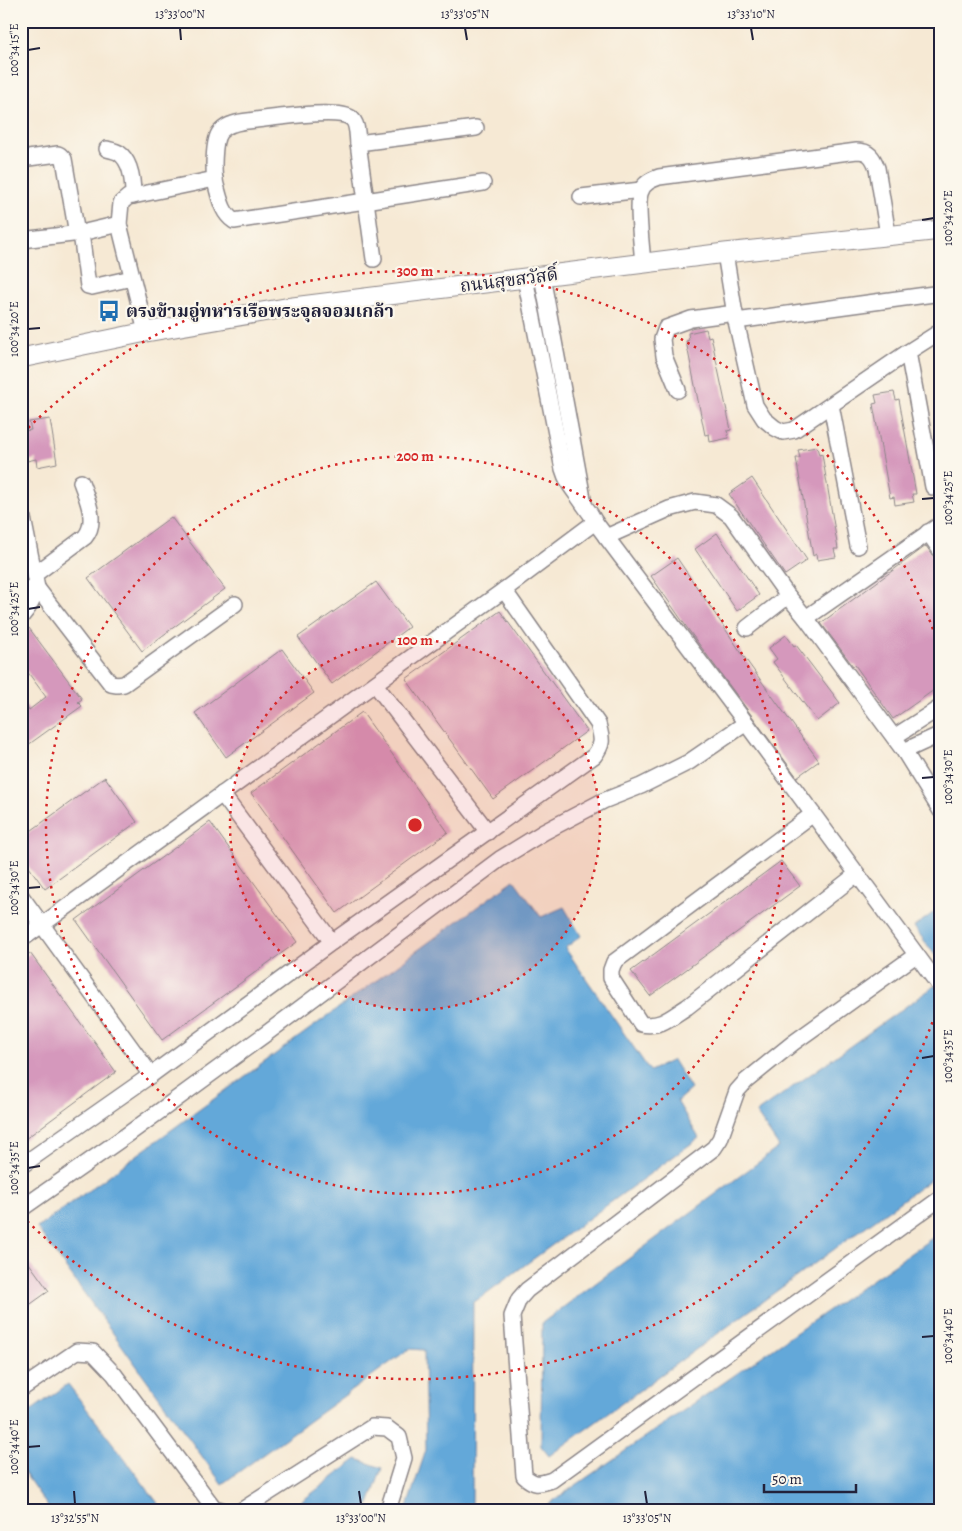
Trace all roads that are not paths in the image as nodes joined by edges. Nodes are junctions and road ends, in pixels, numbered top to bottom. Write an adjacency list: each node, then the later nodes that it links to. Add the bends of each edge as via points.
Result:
1 (476, 128): 2 (street)
2 (358, 143): 5 (street, via 354,120 342,114 298,115 232,124 218,135); 10 (street)
3 (107, 149): 8 (street, via 119,152 126,161 133,182)
4 (21, 159): 13 (street, via 58,154 64,158)
5 (215, 179): 8 (street); 10 (street, via 227,216 234,222)
6 (483, 183): 10 (street)
7 (641, 190): 9 (street); 14 (street, via 650,180 659,177 863,151 870,154 877,168); 18 (street)
8 (133, 196): 11 (street, via 121,203)
9 (581, 197)
10 (366, 200): 17 (street)
11 (119, 224): 13 (street); 20 (street)
12 (941, 230): 14 (main road, ถนนสุขสวัสดิ์)
13 (79, 233): 15 (street); 20 (street, via 88,286)
14 (888, 235): 16 (main road, ถนนสุขสวัสดิ์)
15 (21, 240)
16 (725, 252): 18 (main road, ถนนสุขสวัสดิ์); 22 (street)
17 (374, 259)
18 (643, 263): 19 (main road, ถนนสุขสวัสดิ์)
19 (534, 278): 23 (main road, ถนนสุขสวัสดิ์, via 285,308); 32 (street, via 563,469 566,481)
20 (134, 284): 23 (street)
21 (941, 293): 22 (street)
22 (736, 317): 27 (street, via 691,319 666,328 662,339 664,356); 28 (street, via 755,405 764,419 783,432 794,430)
23 (146, 332): 26 (main road, ถนนสุขสวัสดิ์)
24 (941, 332): 25 (street)
25 (908, 352): 28 (street); 30 (street)
26 (21, 358)
27 (678, 390)
28 (831, 405): 35 (street)
29 (81, 482): 37 (street, via 91,511 90,531)
30 (933, 487)
31 (21, 508): 37 (street)
32 (595, 522): 34 (street); 39 (street)
33 (934, 528): 36 (street); 43 (street)
34 (606, 537): 40 (street, via 669,508 695,502 716,505 731,516); 47 (street)
35 (858, 546)
36 (941, 551)
37 (36, 582): 38 (street); 41 (street, via 111,684 117,685 124,684); 42 (street, via 34,599)
38 (21, 590)
39 (504, 590): 45 (street); 54 (street, via 598,724 602,738 594,756)
40 (788, 596): 43 (street); 44 (street)
41 (235, 604)
42 (21, 617)
43 (806, 618): 49 (street)
44 (747, 628)
45 (375, 684): 51 (street); 54 (street)
46 (941, 707): 49 (street)
47 (746, 723): 53 (street); 65 (street, via 689,762 603,801 500,859 267,1033)
48 (941, 734): 50 (street)
49 (894, 737): 50 (street)
50 (904, 751): 52 (street)
51 (222, 794): 57 (street); 59 (street)
52 (941, 811)
53 (813, 814): 55 (street); 55 (street, via 614,962 611,978 641,1024 660,1024 687,1007)
54 (488, 832): 59 (street)
55 (857, 874): 60 (street)
56 (21, 896): 57 (street)
57 (42, 924): 58 (street); 62 (street)
58 (21, 940)
59 (332, 942): 62 (street)
60 (916, 955): 61 (street); 64 (street, via 793,1043 746,1081 737,1091 714,1148 518,1299 512,1316 524,1476 530,1482 540,1484 552,1480)
61 (941, 988)
62 (151, 1075): 63 (street)
63 (21, 1166)
64 (941, 1198)
65 (21, 1209)
66 (21, 1390): 67 (street, via 77,1351 93,1352 114,1374 214,1508)
67 (222, 1510)
68 (242, 1510): 69 (street, via 372,1427 388,1428 399,1437 404,1458)
69 (388, 1510)

